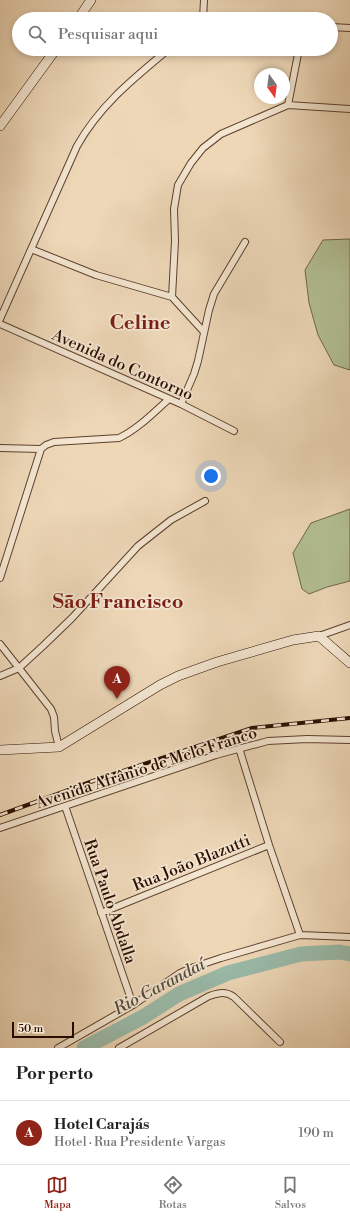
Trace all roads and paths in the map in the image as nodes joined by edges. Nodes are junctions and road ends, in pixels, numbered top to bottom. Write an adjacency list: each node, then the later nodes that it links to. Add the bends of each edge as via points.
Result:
1 (90, 0): 3 (main road)
2 (204, 0): 4 (street)
3 (82, 12)
4 (203, 12)
5 (338, 27): 6 (street)
6 (350, 28)
7 (51, 56): 12 (main road)
8 (160, 56): 14 (street, via 124,86 86,131)
9 (298, 56): 10 (street)
10 (288, 105): 11 (street); 15 (street, via 221,134 190,163 178,185 174,209)
11 (350, 109)
12 (0, 126)
13 (245, 242): 18 (street, via 214,294)
14 (31, 248): 15 (street, via 96,275); 16 (street)
15 (172, 297): 18 (street)
16 (0, 319)
17 (0, 324): 19 (street, Avenida do Contorno)
18 (204, 332): 20 (street, via 194,374)
19 (169, 399): 20 (street, Avenida do Contorno); 23 (street, via 128,434 119,438 54,442)
20 (181, 404): 21 (street, Avenida do Contorno)
21 (234, 431)
22 (0, 448): 23 (street)
23 (41, 449): 25 (street)
24 (205, 501): 30 (street, via 171,520 138,546 72,618)
25 (0, 578)
26 (350, 625): 27 (street)
27 (319, 636): 29 (main road); 33 (main road, via 293,640 178,676)
28 (0, 644): 30 (street)
29 (350, 663)
30 (20, 668): 31 (street); 33 (street, via 51,709)
31 (0, 676)
32 (350, 740): 34 (street, Avenida Afrânio de Melo Franco, via 268,741)
33 (59, 747): 35 (main road)
34 (239, 748): 36 (street, Avenida Afrânio de Melo Franco); 38 (street)
35 (0, 750)
36 (65, 806): 37 (street, Avenida Afrânio de Melo Franco); 39 (street, Rua Paulo Abdalla)
37 (0, 828)
38 (269, 845): 39 (street, Rua João Blazutti); 40 (street)
39 (101, 913): 42 (street, Rua Paulo Abdalla)
40 (300, 935): 41 (street); 42 (street, via 194,967 180,973)
41 (350, 937)
42 (133, 1005): 44 (street)
43 (280, 1042): 45 (street, via 234,997 223,992 209,996)
44 (58, 1048)
45 (118, 1048)

